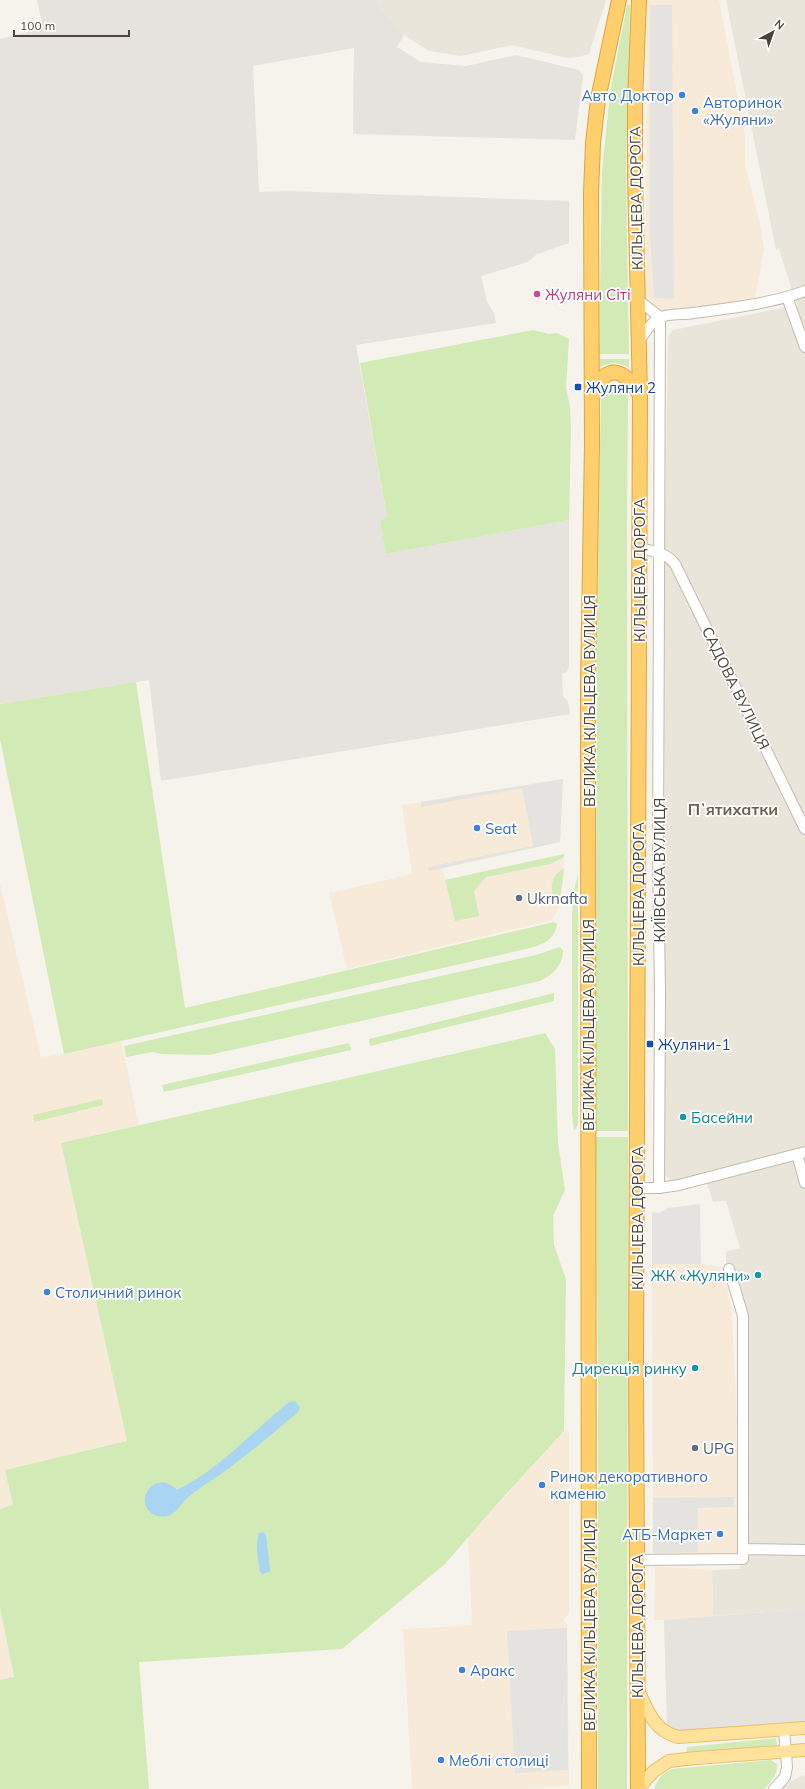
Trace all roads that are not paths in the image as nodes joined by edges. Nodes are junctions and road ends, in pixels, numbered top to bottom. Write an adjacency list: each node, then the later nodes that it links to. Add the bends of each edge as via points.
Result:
1 (619, 0): 9 (highway, ВЕЛИКА КІЛЬЦЕВА ВУЛИЦЯ, via 603,69 592,164)
2 (639, 0): 5 (highway, КІЛЬЦЕВА ДОРОГА, via 635,101)
3 (805, 291): 4 (street)
4 (787, 297): 6 (street); 8 (street)
5 (638, 300): 6 (street); 7 (highway, КІЛЬЦЕВА ДОРОГА)
6 (660, 317): 7 (street); 12 (street)
7 (639, 341): 10 (highway, КІЛЬЦЕВА ДОРОГА)
8 (805, 347)
9 (592, 390): 10 (highway, via 602,377 618,373 626,376); 27 (highway, ВЕЛИКА КІЛЬЦЕВА ВУЛИЦЯ, via 588,686)
10 (640, 395): 11 (highway, КІЛЬЦЕВА ДОРОГА)
11 (639, 548): 12 (street, САДОВА ВУЛИЦЯ); 16 (highway, КІЛЬЦЕВА ДОРОГА)
12 (660, 553): 13 (street, САДОВА ВУЛИЦЯ, via 669,557 681,575); 17 (street, КИЇВСЬКА ВУЛИЦЯ)
13 (805, 829)
14 (801, 1153): 15 (street); 17 (street)
15 (805, 1183)
16 (637, 1188): 17 (street); 21 (highway, КІЛЬЦЕВА ДОРОГА)
17 (659, 1188)
18 (729, 1268): 20 (street, via 743,1316)
19 (805, 1550): 20 (street)
20 (743, 1554): 21 (street)
21 (637, 1560): 22 (highway, КІЛЬЦЕВА ДОРОГА)
22 (638, 1690): 24 (main road, via 655,1723 670,1735 678,1737); 28 (highway, КІЛЬЦЕВА ДОРОГА)
23 (805, 1728): 24 (main road)
24 (784, 1730): 26 (street)
25 (805, 1750): 26 (main road)
26 (785, 1752): 28 (main road, via 669,1762 654,1771); 29 (street, via 785,1777)
27 (589, 1789)
28 (638, 1789)
29 (774, 1789)

